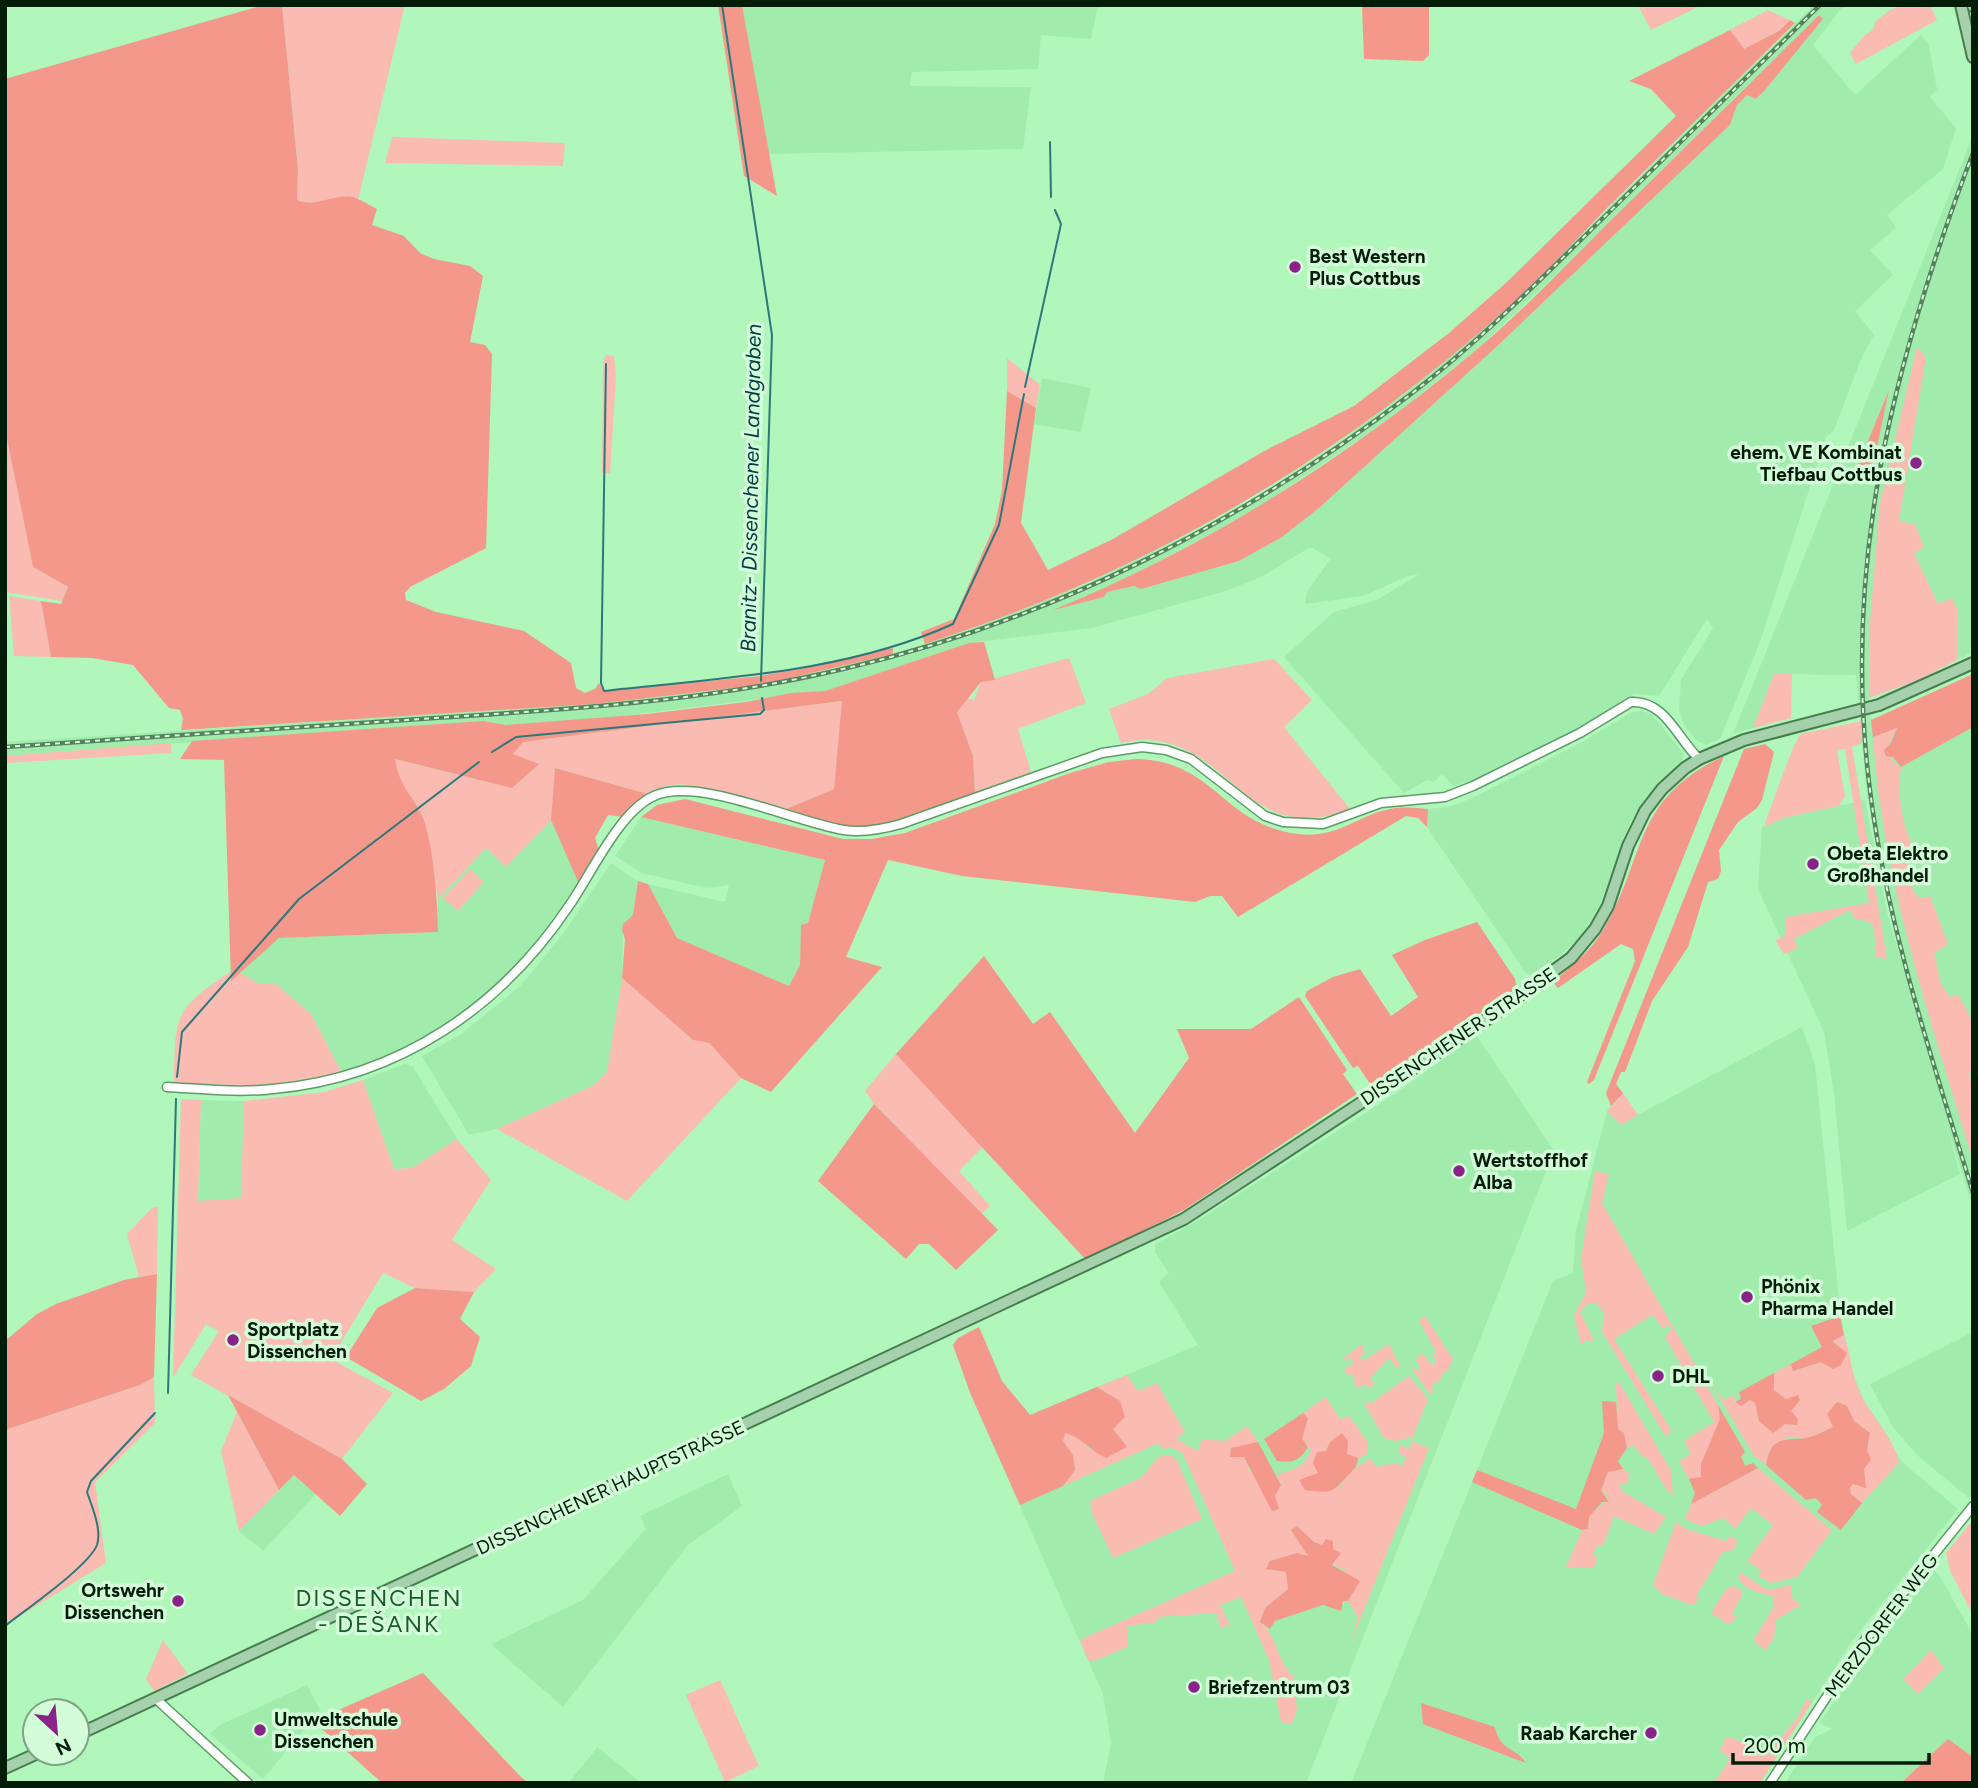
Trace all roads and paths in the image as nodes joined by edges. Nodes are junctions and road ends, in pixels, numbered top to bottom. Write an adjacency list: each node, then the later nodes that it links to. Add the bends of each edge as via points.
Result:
1 (1961, 5): 2 (main road)
2 (1973, 57)
3 (1973, 663): 4 (main road, DISSENCHENER STRASSE, via 1879,705 1744,740)
4 (1699, 759): 5 (street, via 1661,712 1643,701 1630,702 1526,762 1454,793 1381,803 1323,824 1265,816 1192,759 1142,747 1102,753 901,824 870,830 844,830 673,790 653,796 631,813 554,928 515,975 478,1008 430,1040 367,1069 312,1084 243,1091); 6 (main road, DISSENCHENER STRASSE, via 1662,789 1645,811 1608,906 1595,929 1564,964 1237,1185)
5 (167, 1087)
6 (1143, 1240): 8 (main road, DISSENCHENER HAUPTSTRASSE)
7 (1973, 1506): 13 (street, MERZDORFER WEG, via 1858,1649)
8 (155, 1698): 9 (main road, DISSENCHENER HAUPTSTRASSE); 12 (street)
9 (91, 1728)
10 (21, 1761): 11 (main road)
11 (5, 1768)
12 (248, 1783)
13 (1770, 1783)

